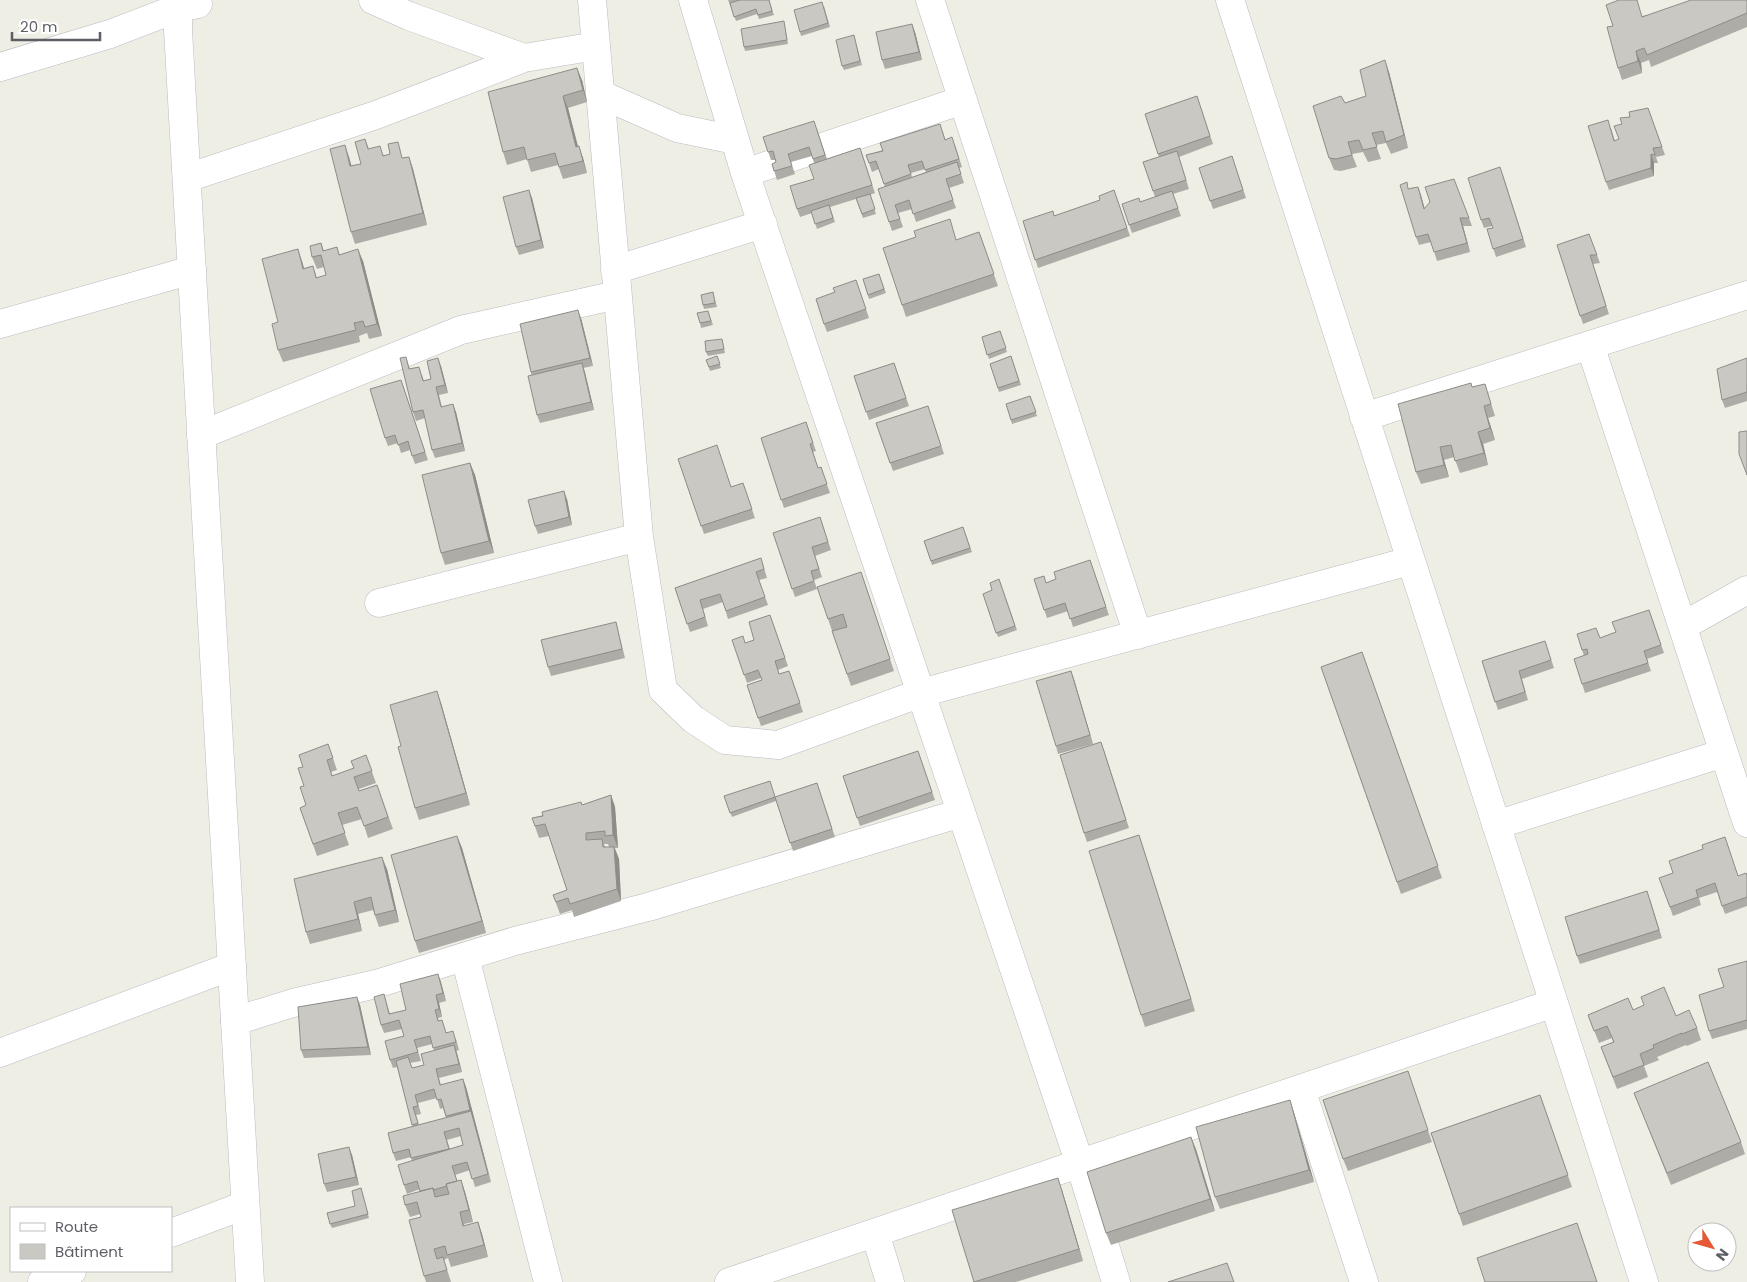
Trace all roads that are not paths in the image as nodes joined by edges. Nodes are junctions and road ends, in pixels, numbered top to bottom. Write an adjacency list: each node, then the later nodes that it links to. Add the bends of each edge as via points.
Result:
1 (373, 0): 8 (street)
2 (592, 0): 7 (street)
3 (693, 0): 12 (street)
4 (930, 0): 11 (street)
5 (1230, 0): 21 (street)
6 (197, 3): 9 (street, via 110,34); 14 (street)
7 (596, 46): 8 (street); 10 (street)
8 (524, 58): 14 (street, via 376,115)
9 (0, 67)
10 (600, 94): 12 (street, via 677,128); 17 (street)
11 (963, 100): 13 (street); 28 (street)
12 (735, 140): 13 (street)
13 (745, 173): 15 (street)
14 (186, 178): 16 (street)
15 (762, 224): 17 (street); 29 (street)
16 (192, 270): 19 (street); 22 (street)
17 (616, 283): 22 (street, via 461,330); 23 (street)
18 (1747, 295): 20 (street)
19 (0, 324)
20 (1590, 345): 21 (street); 27 (street)
21 (1364, 417): 24 (street)
22 (201, 435): 35 (street)
23 (639, 537): 26 (street); 29 (street, via 663,690 693,718 725,740 778,745)
24 (1410, 561): 28 (street); 33 (street)
25 (1747, 590): 27 (street)
26 (379, 603)
27 (1682, 626): 30 (street)
28 (1138, 635): 29 (street)
29 (921, 692): 31 (street)
30 (1724, 753): 32 (street); 33 (street)
31 (961, 813): 34 (street, via 648,907); 40 (street)
32 (1747, 823)
33 (1496, 826): 36 (street)
34 (465, 956): 37 (street, via 376,984 293,1003); 47 (street)
35 (232, 966): 37 (street); 38 (street)
36 (1554, 1004): 39 (street); 52 (street)
37 (235, 1021): 41 (street)
38 (0, 1053)
39 (1301, 1089): 40 (street); 51 (street)
40 (1080, 1164): 43 (street); 50 (street)
41 (245, 1206): 42 (street); 46 (street)
42 (172, 1233)
43 (875, 1233): 48 (street); 49 (street)
44 (69, 1272): 45 (street)
45 (42, 1282)
46 (250, 1282)
47 (548, 1282)
48 (729, 1282)
49 (890, 1282)
50 (1116, 1282)
51 (1364, 1282)
52 (1644, 1282)

